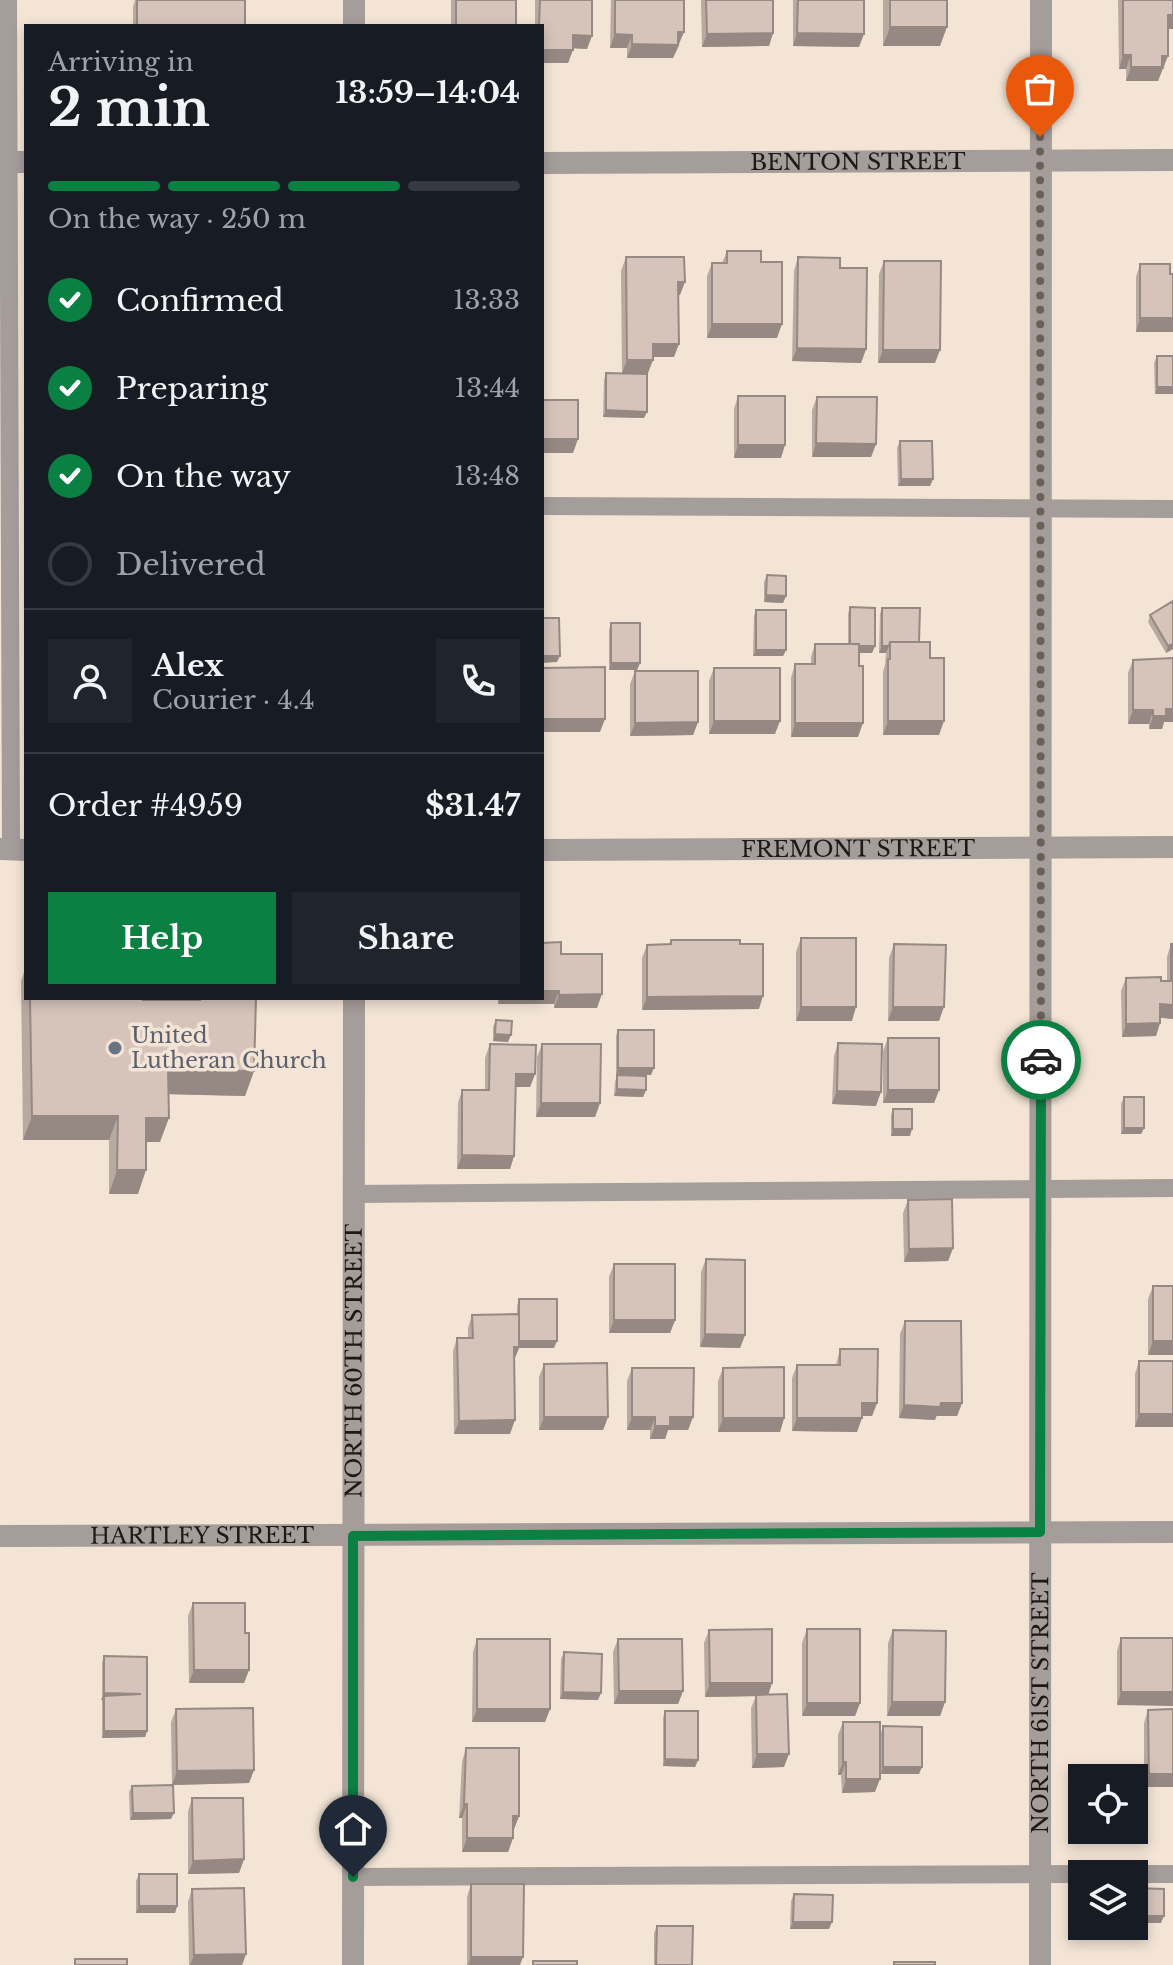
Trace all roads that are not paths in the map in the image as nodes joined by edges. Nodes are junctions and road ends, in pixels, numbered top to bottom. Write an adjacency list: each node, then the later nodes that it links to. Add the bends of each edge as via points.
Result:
1 (8, 0): 7 (lane)
2 (354, 0): 4 (street)
3 (1041, 0): 5 (street, NORTH 61ST STREET)
4 (354, 24)
5 (1040, 159): 6 (street, BENTON STREET); 8 (street, BENTON STREET); 10 (street, NORTH 61ST STREET)
6 (1173, 160)
7 (12, 162): 14 (lane)
8 (544, 163)
9 (544, 506): 10 (lane)
10 (1040, 508): 11 (lane); 12 (street, NORTH 61ST STREET)
11 (1173, 509)
12 (1041, 847): 13 (street, FREMONT STREET); 15 (street, FREMONT STREET); 17 (street, NORTH 61ST STREET)
13 (1173, 847)
14 (12, 850)
15 (544, 850)
16 (354, 1000): 19 (street, NORTH 60TH STREET)
17 (1042, 1187): 18 (lane); 19 (lane); 20 (street, NORTH 61ST STREET)
18 (1173, 1188)
19 (353, 1194): 23 (street, NORTH 60TH STREET)
20 (1040, 1532): 21 (street, HARTLEY STREET); 23 (street, HARTLEY STREET); 24 (street, NORTH 61ST STREET)
21 (1173, 1532)
22 (0, 1536): 23 (street, HARTLEY STREET)
23 (353, 1536): 28 (street, NORTH 60TH STREET)
24 (1040, 1874): 25 (lane); 28 (lane); 30 (street, NORTH 61ST STREET)
25 (1068, 1874)
26 (1148, 1874): 27 (lane)
27 (1173, 1874)
28 (353, 1877): 29 (street, NORTH 60TH STREET)
29 (353, 1965)
30 (1040, 1965)

